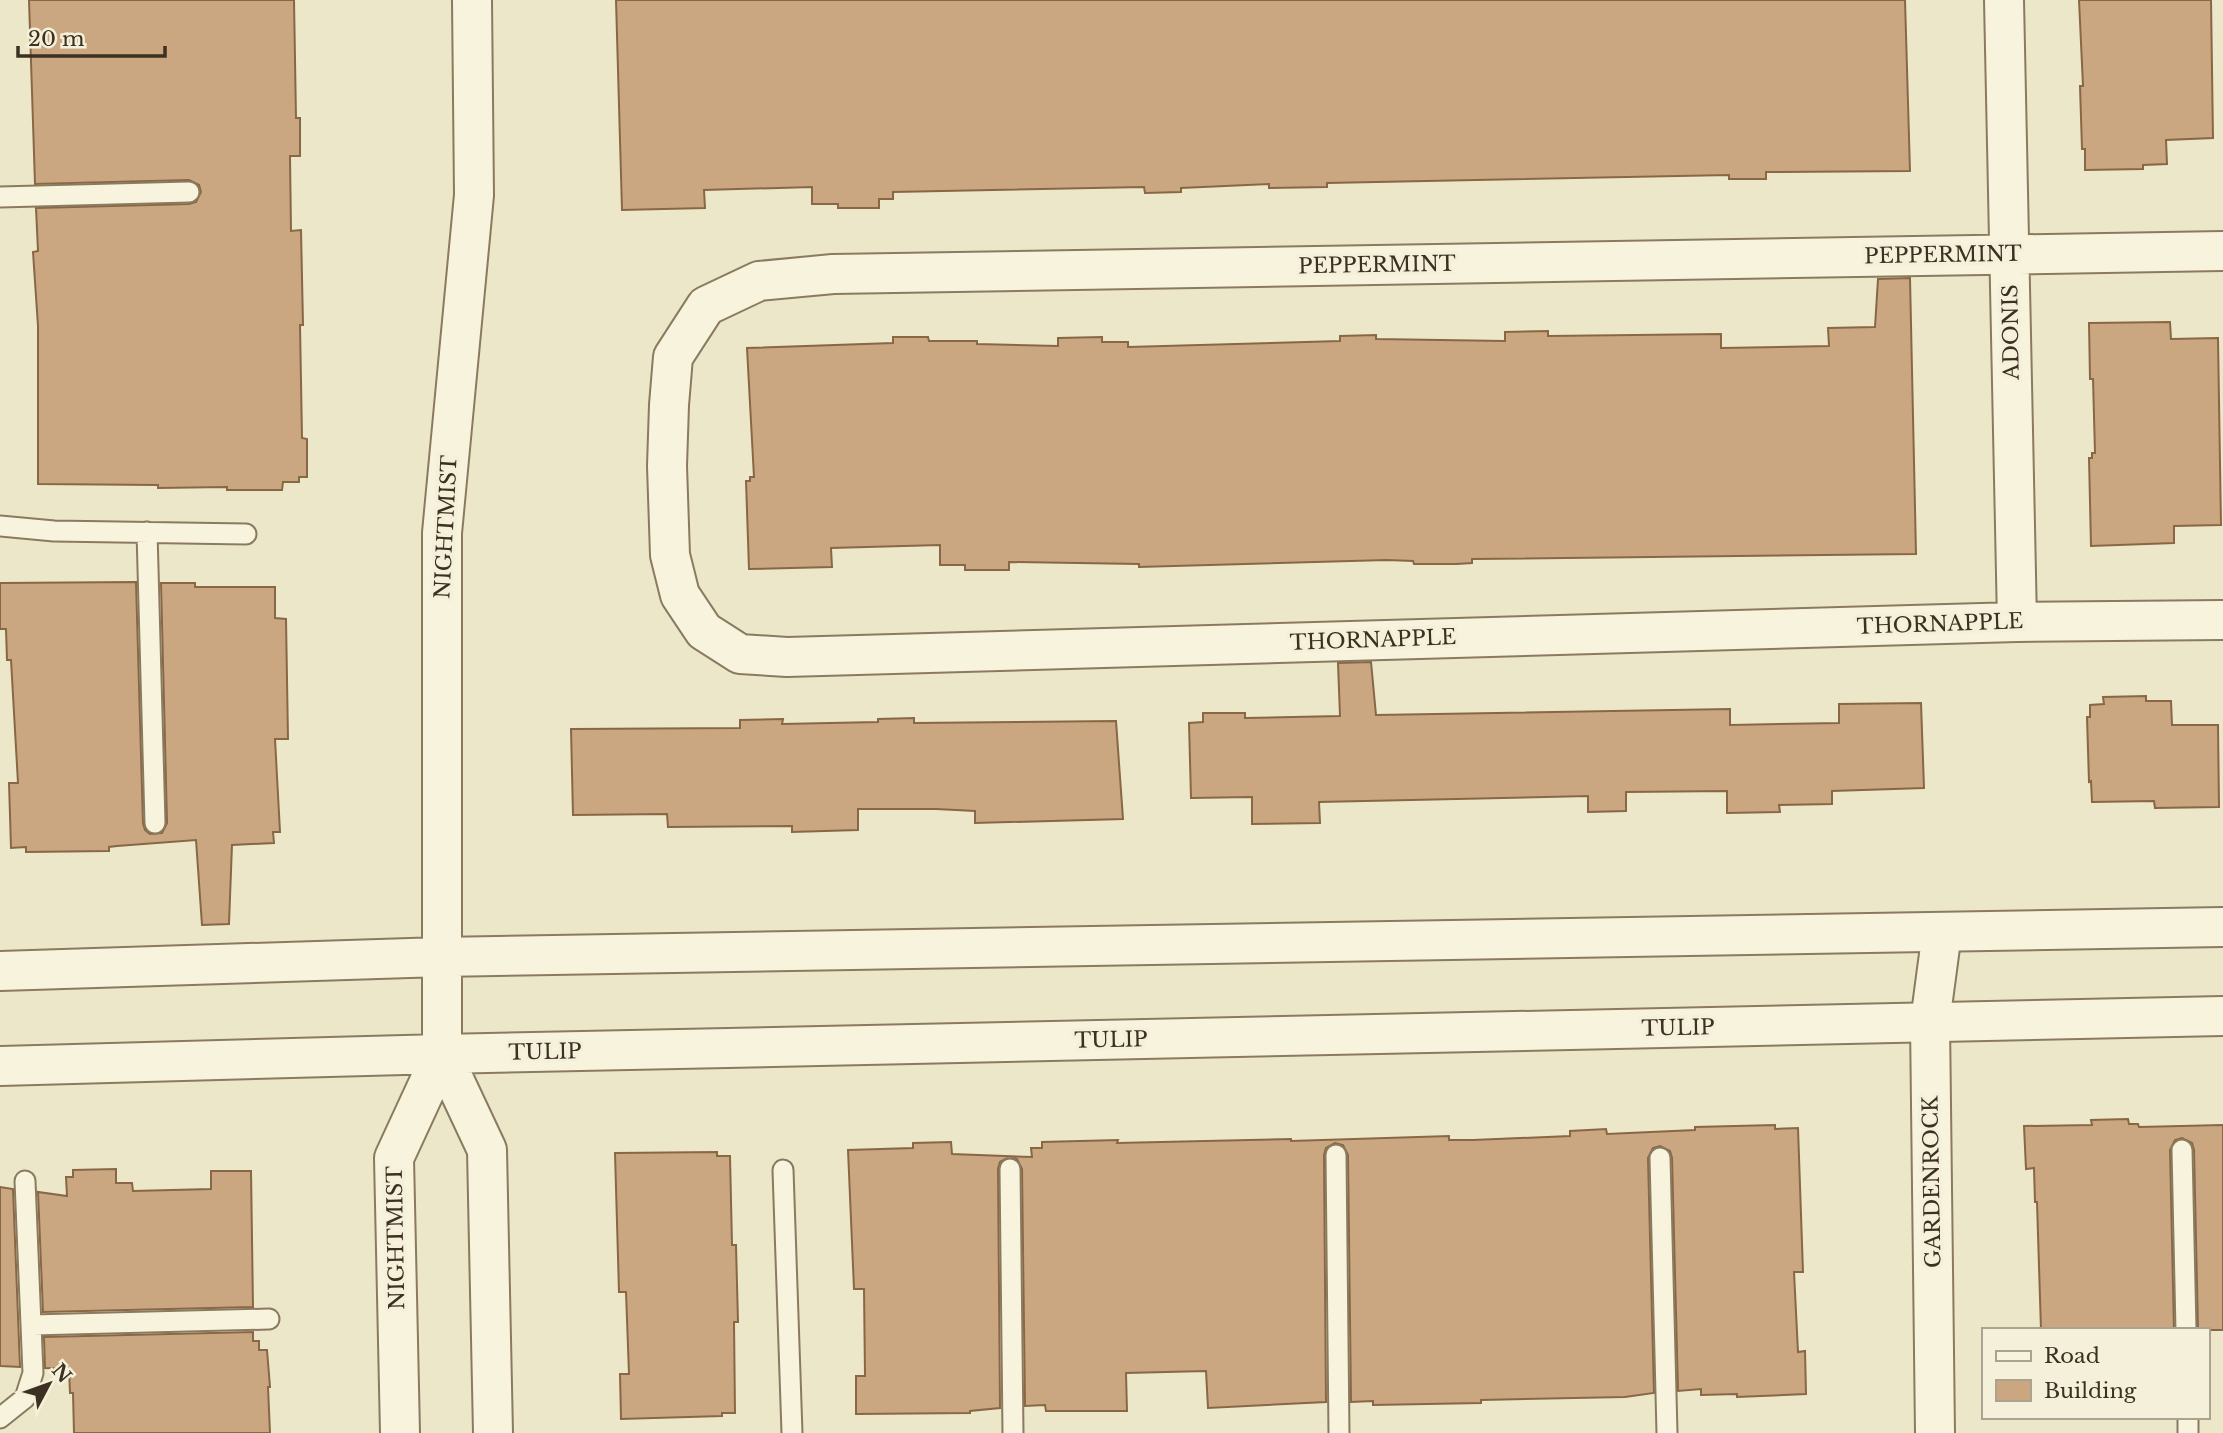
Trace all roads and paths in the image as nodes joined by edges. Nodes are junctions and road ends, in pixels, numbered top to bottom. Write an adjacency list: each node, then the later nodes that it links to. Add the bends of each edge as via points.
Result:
1 (472, 0): 16 (street, NIGHTMIST, via 474,195 442,533)
2 (2004, 0): 6 (street, ADONIS)
3 (189, 192): 4 (lane)
4 (0, 197)
5 (2223, 251): 6 (street, PEPPERMINT)
6 (2009, 254): 7 (street, PEPPERMINT, via 833,274 759,281 706,306 673,357); 12 (street, ADONIS)
7 (667, 466): 12 (street, THORNAPPLE, via 670,555 680,595 704,631 740,654 787,657)
8 (0, 526): 9 (lane)
9 (147, 532): 10 (lane); 13 (lane)
10 (246, 534)
11 (2223, 620): 12 (street, THORNAPPLE)
12 (2017, 622)
13 (155, 823)
14 (2223, 927): 15 (street)
15 (1942, 932): 16 (street); 19 (street, GARDENROCK)
16 (441, 957): 17 (street); 20 (street, NIGHTMIST)
17 (0, 971)
18 (2223, 1016): 19 (street, TULIP)
19 (1930, 1022): 20 (street, TULIP); 38 (street, GARDENROCK)
20 (442, 1054): 21 (street, TULIP); 32 (street, NIGHTMIST, via 394,1157); 33 (street, NIGHTMIST, via 486,1150)
21 (0, 1066)
22 (2182, 1150): 30 (lane)
23 (1336, 1155): 36 (lane)
24 (1660, 1158): 37 (lane)
25 (1010, 1169): 35 (lane)
26 (783, 1171): 34 (lane)
27 (25, 1181): 29 (lane)
28 (269, 1319): 29 (lane)
29 (32, 1325): 31 (lane, via 33,1373 25,1398)
30 (2186, 1328)
31 (0, 1418)
32 (400, 1433)
33 (493, 1433)
34 (792, 1433)
35 (1013, 1433)
36 (1339, 1433)
37 (1667, 1433)
38 (1934, 1433)

